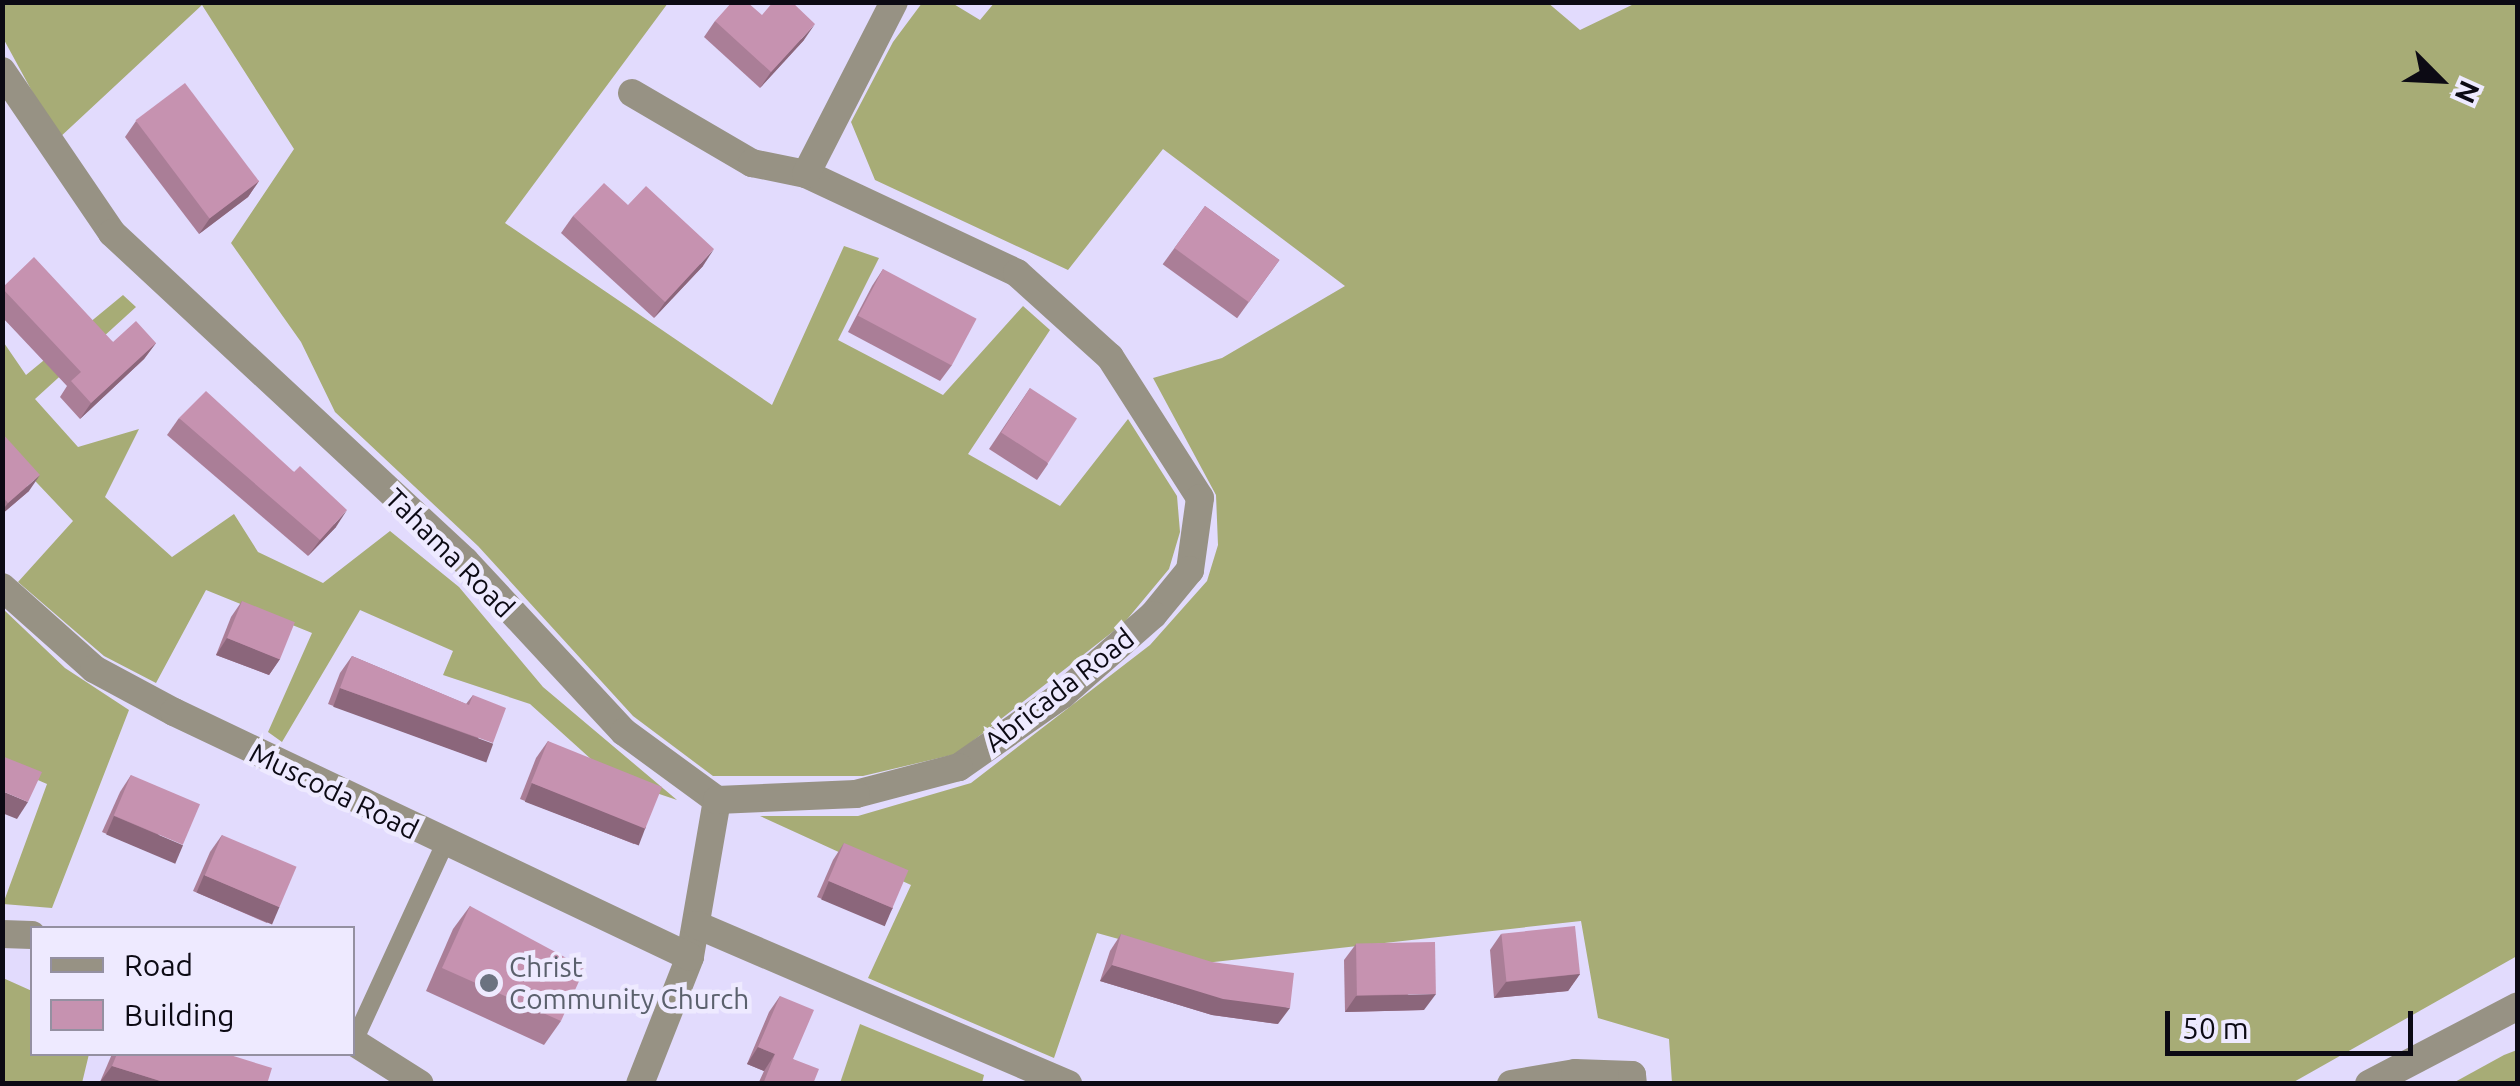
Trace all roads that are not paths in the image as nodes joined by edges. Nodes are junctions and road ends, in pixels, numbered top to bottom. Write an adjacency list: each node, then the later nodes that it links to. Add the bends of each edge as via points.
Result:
1 (894, 2): 4 (street)
2 (2, 71): 6 (street, Tahama Road, via 112,232 465,561 624,732)
3 (632, 93): 4 (street, Abricada Road, via 752,163)
4 (806, 174): 6 (street, Abricada Road, via 1016,273 1055,305 1110,357 1172,445 1200,498 1201,540 1153,614 1062,696 959,767 856,794)
5 (2, 587): 7 (street, Muscoda Road, via 94,669)
6 (717, 800): 8 (street)
7 (444, 845): 11 (street, Muscoda Road); 13 (lane)
8 (697, 924): 11 (street); 17 (street)
9 (2, 934): 10 (street)
10 (30, 934)
11 (690, 957): 16 (street)
12 (2518, 1006): 20 (street)
13 (355, 1037)
14 (355, 1042): 15 (street)
15 (420, 1084)
16 (640, 1084)
17 (1068, 1084)
18 (1511, 1084): 19 (street, via 1575,1073 1632,1075)
19 (1633, 1084)
20 (2369, 1084)

